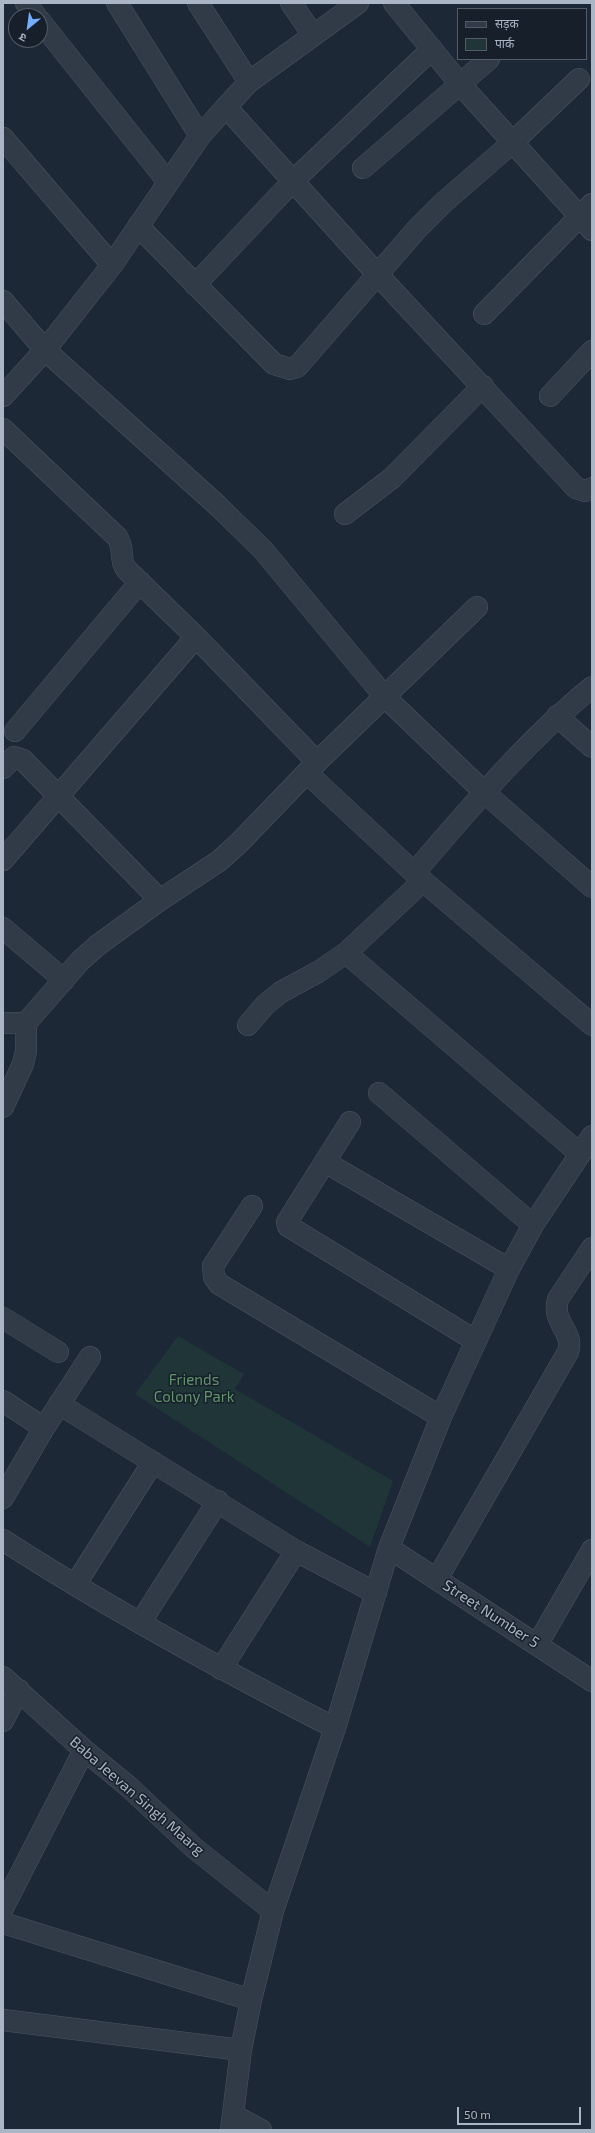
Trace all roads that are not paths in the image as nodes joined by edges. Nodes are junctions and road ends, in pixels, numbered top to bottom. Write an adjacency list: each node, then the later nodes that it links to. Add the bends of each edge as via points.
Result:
1 (116, 3): 14 (street)
2 (198, 3): 11 (street)
3 (291, 3): 7 (street)
4 (358, 3): 7 (street)
5 (394, 3): 8 (street)
6 (48, 31): 19 (street)
7 (313, 35): 11 (street)
8 (432, 49): 12 (street); 18 (street)
9 (488, 60): 12 (street)
10 (578, 79): 16 (street)
11 (249, 82): 13 (street)
12 (460, 84): 16 (street); 17 (street)
13 (226, 107): 14 (street); 18 (street)
14 (200, 136): 19 (street)
15 (3, 138): 22 (street)
16 (512, 144): 20 (street); 23 (street, via 442,203)
17 (363, 168)
18 (293, 181): 23 (street); 24 (street)
19 (168, 182): 21 (street)
20 (588, 217): 26 (street)
21 (138, 226): 22 (street); 24 (street)
22 (112, 265): 27 (street)
23 (378, 275): 24 (street, via 302,362 290,369 274,364); 29 (street)
24 (195, 285)
25 (3, 301): 27 (street)
26 (484, 314)
27 (45, 350): 30 (street); 39 (street, via 217,505 263,550)
28 (592, 352): 31 (street)
29 (483, 386): 33 (street, via 576,488 585,491); 34 (street, via 392,478)
30 (3, 396)
31 (550, 396)
32 (3, 429): 35 (street, via 117,536 122,546 124,566)
33 (592, 488)
34 (345, 514)
35 (140, 582): 37 (street); 41 (street)
36 (477, 607): 39 (street)
37 (196, 637): 44 (street); 46 (street)
38 (592, 687): 40 (street)
39 (385, 697): 44 (street); 45 (street)
40 (557, 716): 42 (street); 45 (street)
41 (15, 731)
42 (592, 747)
43 (3, 768): 46 (street, via 14,757 23,760)
44 (312, 768): 48 (street); 50 (street, via 219,861)
45 (484, 792): 48 (street); 49 (street)
46 (59, 795): 47 (street); 50 (street)
47 (3, 860)
48 (418, 877): 52 (street); 57 (street)
49 (592, 887)
50 (160, 900): 53 (street, via 98,945)
51 (3, 928): 53 (street)
52 (346, 953): 56 (street, via 281,992 265,1005); 62 (street)
53 (64, 980): 55 (street)
54 (3, 1023): 55 (street)
55 (26, 1023): 59 (street, via 26,1052 23,1064)
56 (248, 1025)
57 (592, 1025)
58 (379, 1093): 65 (street)
59 (3, 1107)
60 (350, 1122): 63 (street)
61 (592, 1136): 62 (street)
62 (579, 1153): 65 (street)
63 (325, 1162): 67 (street); 69 (street, via 287,1222 288,1226)
64 (252, 1206): 74 (street, via 213,1266 214,1277 220,1284)
65 (534, 1225): 67 (street)
66 (592, 1248): 83 (street, via 558,1299 556,1307 557,1315 570,1340 568,1352)
67 (509, 1269): 69 (street)
68 (3, 1318): 70 (street)
69 (476, 1341): 74 (street)
70 (58, 1352)
71 (90, 1356): 73 (street)
72 (3, 1401): 75 (street)
73 (59, 1404): 75 (street); 76 (street)
74 (441, 1417): 80 (street)
75 (44, 1428): 77 (street)
76 (152, 1462): 78 (street); 84 (street)
77 (3, 1498)
78 (218, 1501): 81 (street); 86 (street)
79 (3, 1540): 84 (street)
80 (389, 1548): 83 (street, Street Number 5); 85 (street)
81 (296, 1550): 85 (street); 88 (street)
82 (592, 1550): 87 (street)
83 (437, 1579): 87 (street, Street Number 5)
84 (75, 1585): 86 (street)
85 (376, 1593): 93 (street)
86 (140, 1623): 88 (street)
87 (537, 1645): 90 (street, Street Number 5)
88 (220, 1669): 93 (street)
89 (3, 1677): 91 (street, Baba Jeevan Singh Maarg)
90 (592, 1680)
91 (19, 1690): 92 (street); 94 (street, Baba Jeevan Singh Maarg)
92 (3, 1721)
93 (335, 1728): 96 (street)
94 (84, 1750): 95 (street); 96 (street, Baba Jeevan Singh Maarg, via 129,1787 193,1847)
95 (3, 1908)
96 (274, 1910): 98 (street)
97 (3, 1923): 98 (street)
98 (251, 2000): 100 (street)
99 (3, 2020): 100 (street)
100 (241, 2050): 101 (street)
101 (232, 2123): 102 (street)
102 (261, 2130)

